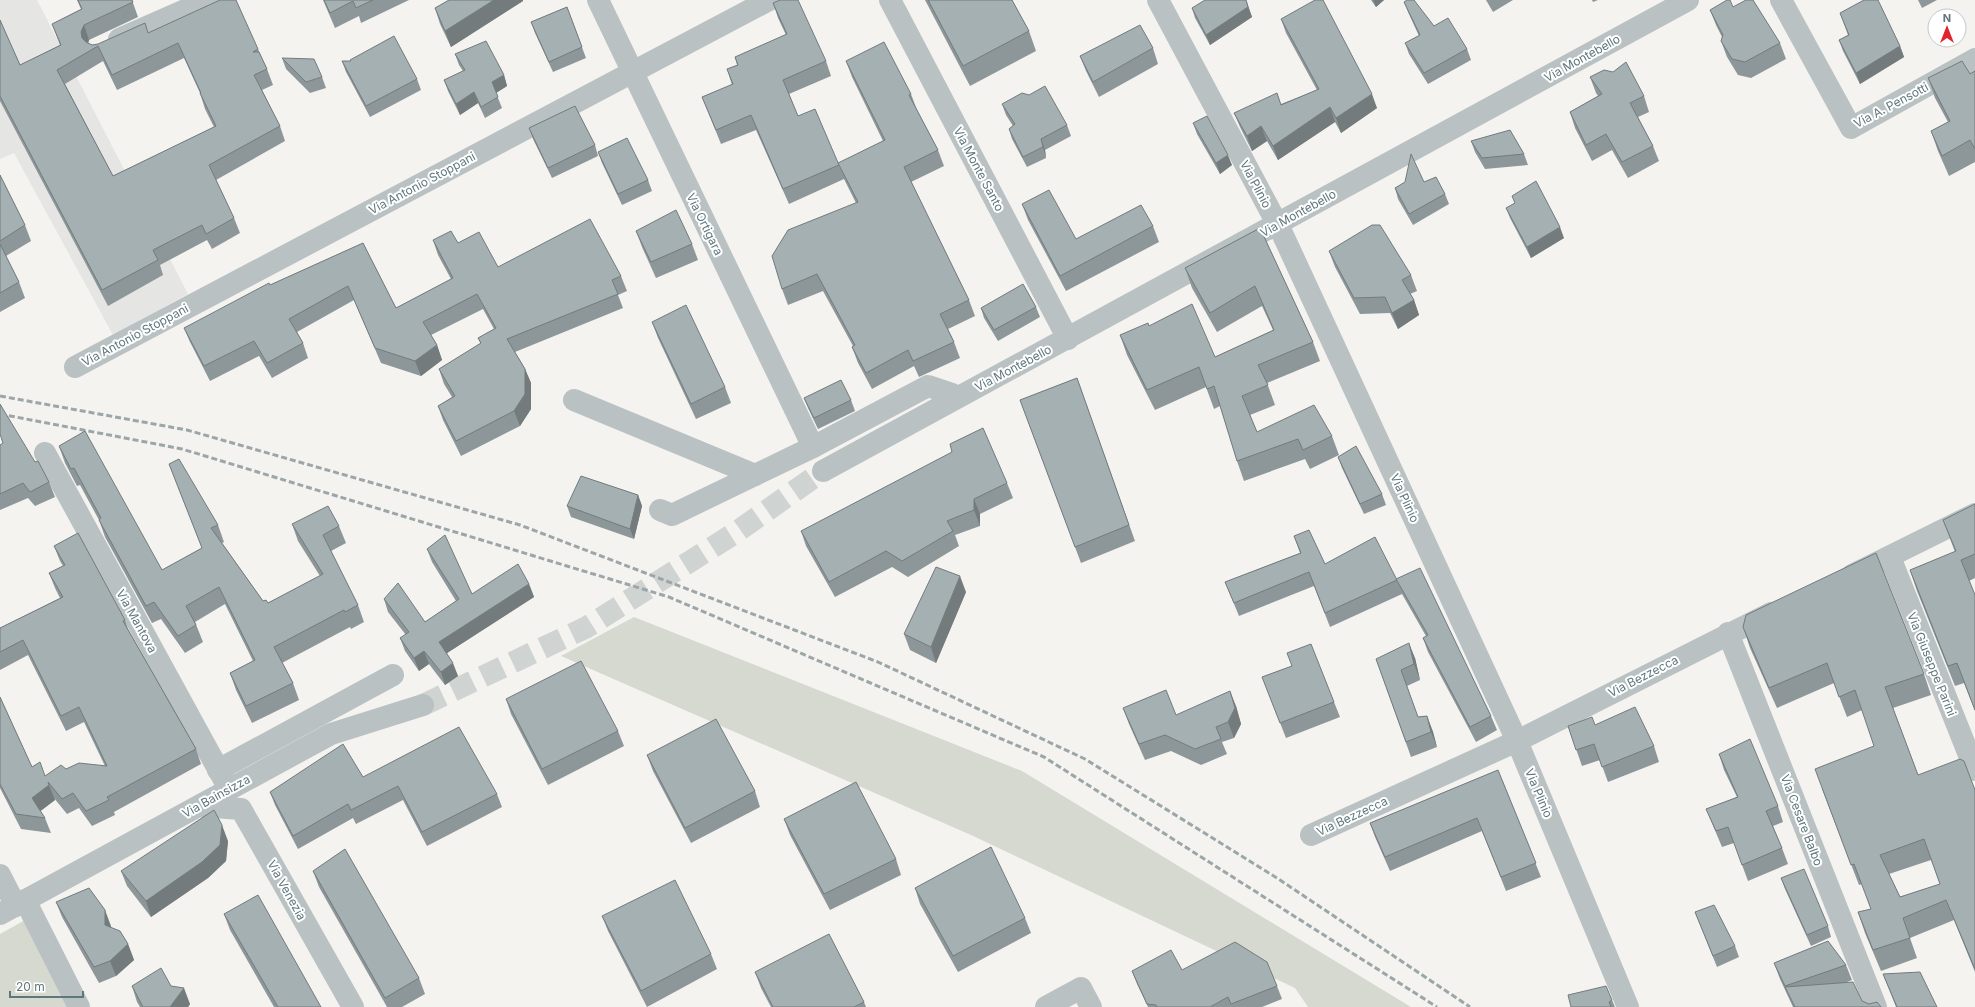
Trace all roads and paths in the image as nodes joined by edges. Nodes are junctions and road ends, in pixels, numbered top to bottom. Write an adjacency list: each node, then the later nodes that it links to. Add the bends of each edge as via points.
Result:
1 (208, 0): 8 (street)
2 (598, 0): 10 (street, Via Ortigara)
3 (769, 0): 10 (street, Via Antonio Stoppani)
4 (890, 0): 12 (street, Via Monte Santo)
5 (1158, 0): 11 (street, Via Plinio)
6 (1688, 0): 11 (street, Via Montebello)
7 (1781, 0): 9 (street, Via A. Pensotti, via 1851,128)
8 (99, 48)
9 (1975, 59)
10 (632, 71): 13 (street, Via Antonio Stoppani); 16 (street, Via Ortigara)
11 (1278, 224): 12 (street, Via Montebello); 28 (street, Via Plinio)
12 (1068, 339): 18 (street, Via Montebello)
13 (75, 367)
14 (952, 394): 16 (street, via 928,386)
15 (574, 400): 19 (street)
16 (813, 447): 19 (street)
17 (45, 453): 29 (street, Via Mantova)
18 (823, 471)
19 (754, 476): 20 (street, via 672,515)
20 (660, 510)
21 (1975, 514): 22 (street)
22 (1890, 557): 23 (street); 30 (street, Via Giuseppe Parini)
23 (1834, 584)
24 (1792, 603): 25 (street, Via Bezzecca)
25 (1728, 633): 28 (street, Via Bezzecca); 41 (street, Via Cesare Balbo)
26 (392, 675): 29 (street)
27 (423, 705): 31 (street, Via Bainsizza, via 331,734)
28 (1517, 741): 33 (street, Via Bezzecca); 40 (street, Via Plinio)
29 (218, 770): 31 (street, Via Mantova)
30 (1975, 770)
31 (229, 789): 32 (street, Via Bainsizza)
32 (200, 806): 35 (street, Via Bainsizza); 37 (street, Via Venezia, via 241,809)
33 (1311, 835)
34 (0, 875): 35 (street)
35 (14, 907): 36 (street)
36 (79, 1007)
37 (353, 1007)
38 (1046, 1007): 39 (street, via 1081,988)
39 (1091, 1007)
40 (1628, 1007)
41 (1876, 1007)

